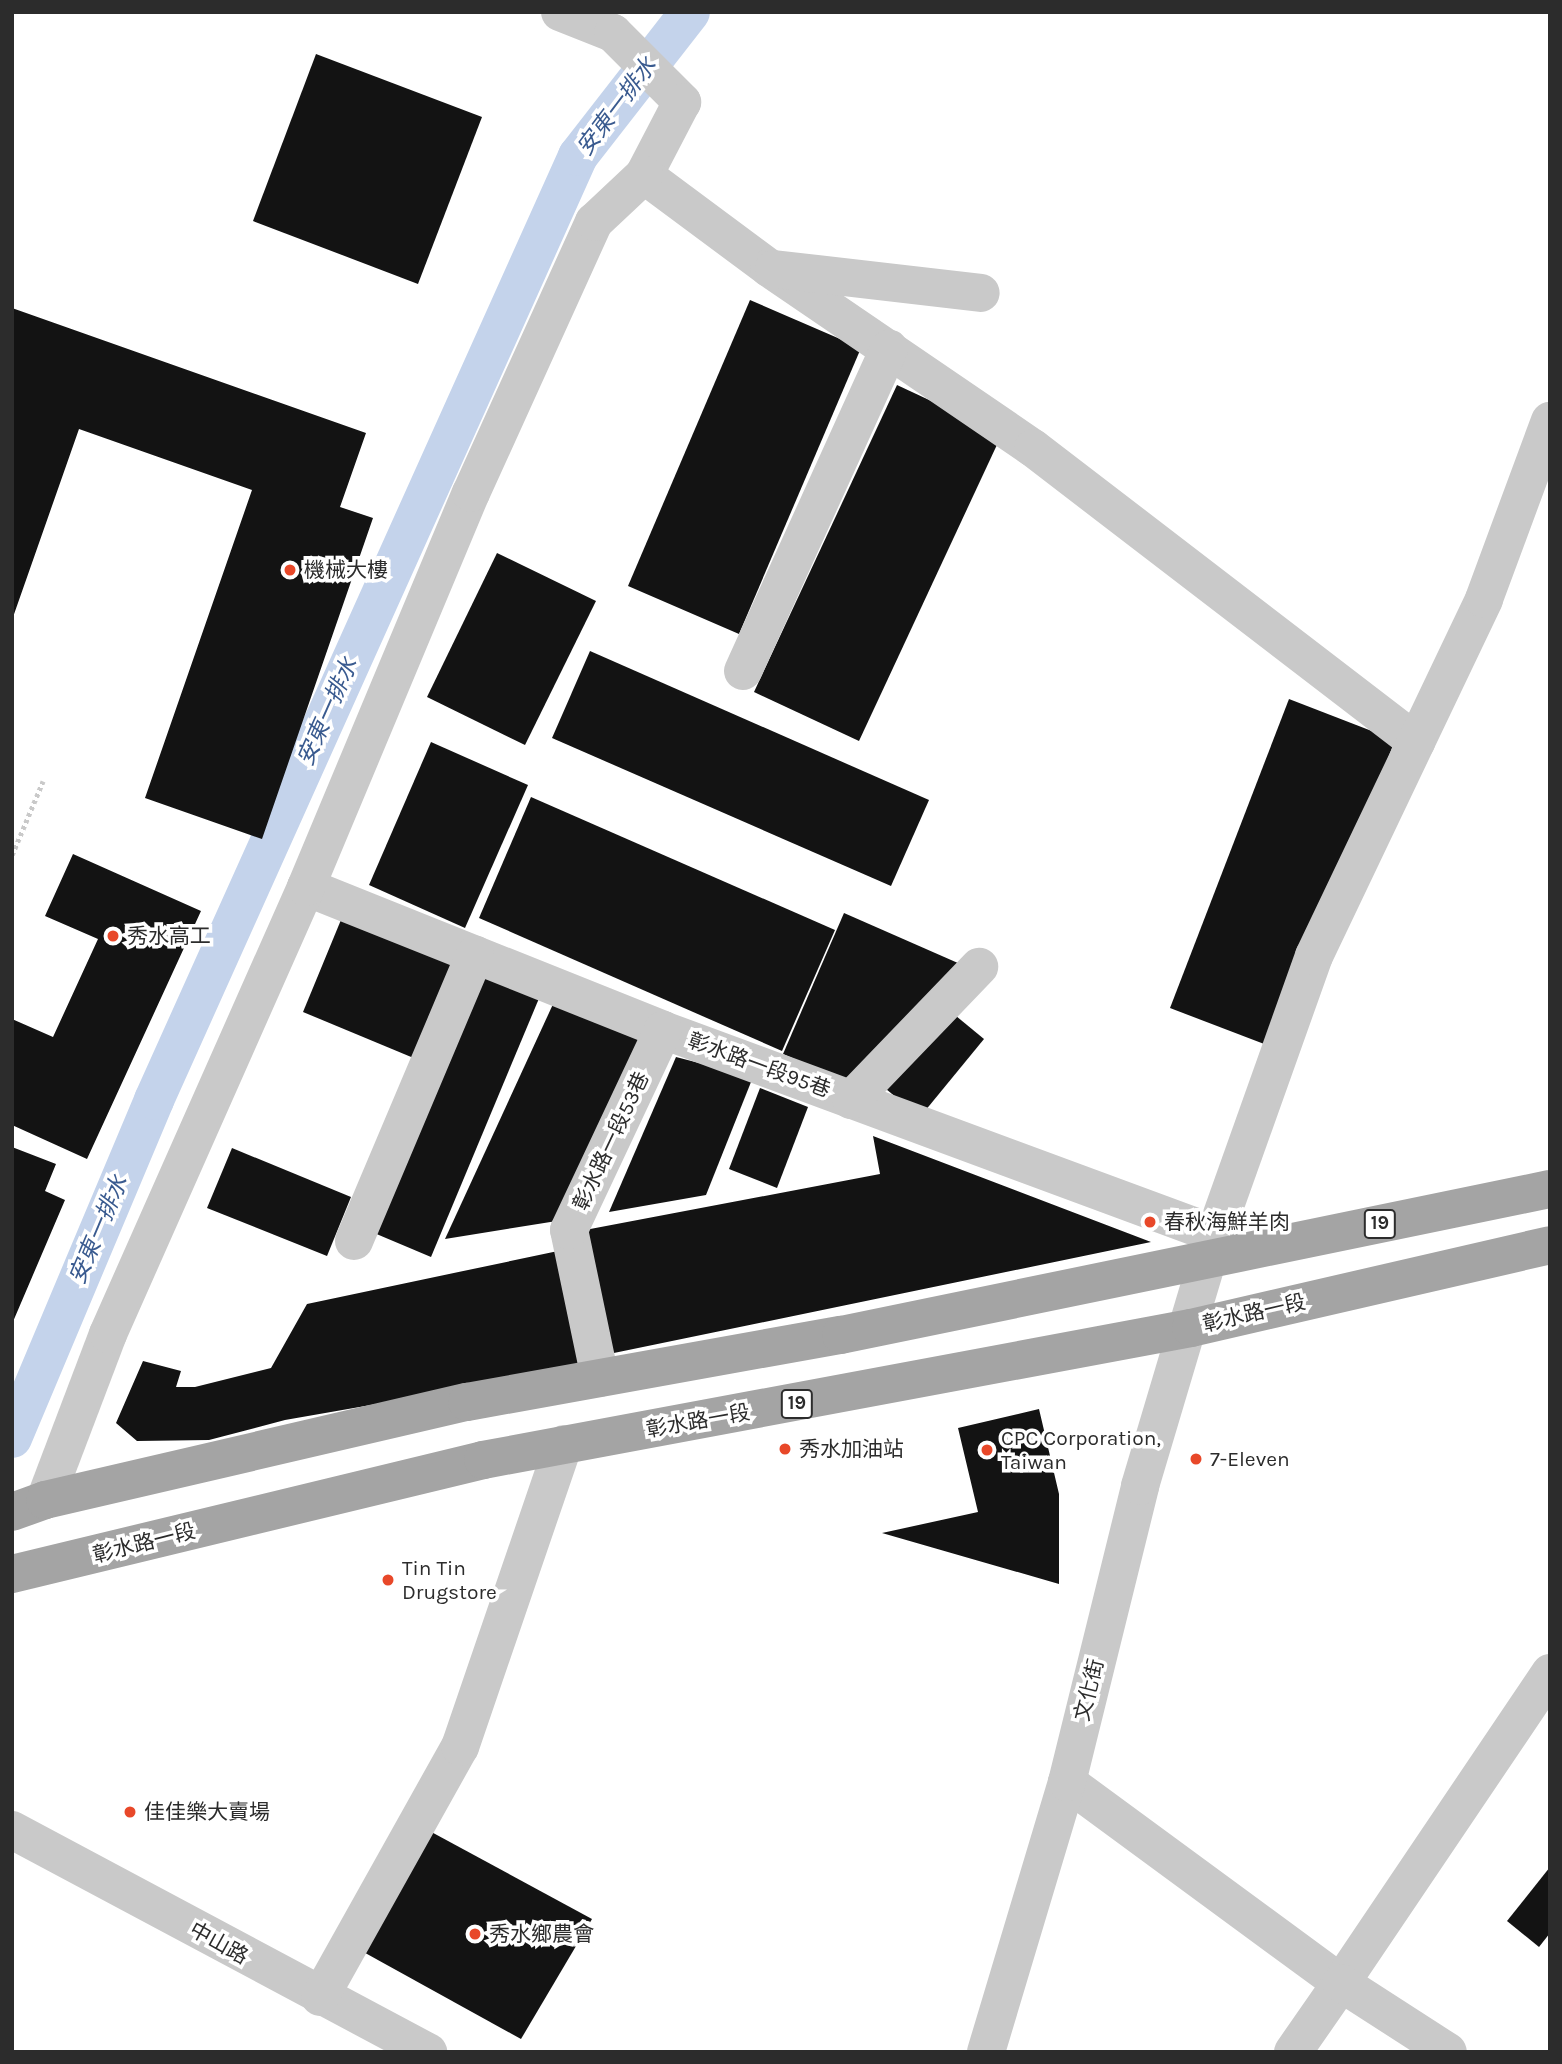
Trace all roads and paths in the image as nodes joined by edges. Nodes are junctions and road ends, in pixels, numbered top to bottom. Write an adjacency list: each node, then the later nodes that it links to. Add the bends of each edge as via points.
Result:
1 (560, 12): 2 (street, via 613,33 682,102)
2 (644, 175): 3 (street); 11 (street, via 594,222 471,493)
3 (769, 268): 4 (street); 5 (street)
4 (981, 293)
5 (889, 349): 7 (street); 8 (street, via 1033,447)
6 (1550, 421): 8 (street, 文化街, via 1484,599)
7 (743, 671)
8 (1416, 742): 19 (street, 文化街, via 1314,956)
9 (43, 781): 10 (path)
10 (12, 855)
11 (306, 887): 12 (street, 彰水路一段95巷); 23 (street)
12 (475, 954): 14 (street, 彰水路一段95巷); 17 (street)
13 (979, 967): 15 (street)
14 (663, 1030): 15 (street, 彰水路一段95巷); 21 (street, 彰水路一段53巷, via 569,1230)
15 (851, 1100): 19 (street, 彰水路一段95巷)
16 (1550, 1189): 19 (main road, 19)
17 (354, 1241)
18 (1550, 1245): 20 (main road, 彰水路一段 / 19)
19 (1213, 1246): 20 (street, 文化街); 21 (main road, 19, via 841,1335)
20 (1191, 1328): 22 (main road, 彰水路一段 / 19, via 866,1392); 26 (street, 文化街, via 1140,1486)
21 (600, 1378): 23 (main road, 19, via 467,1402)
22 (564, 1444): 24 (main road, 彰水路一段 / 19); 29 (street, via 460,1747)
23 (26, 1508)
24 (29, 1571)
25 (1550, 1674): 28 (street)
26 (1067, 1782): 28 (street); 31 (street, 文化街)
27 (12, 1830): 29 (street, 中山路)
28 (1341, 1983): 32 (street); 33 (street)
29 (320, 1997): 30 (street, 中山路)
30 (404, 2046)
31 (986, 2052)
32 (1293, 2052)
33 (1448, 2052)

